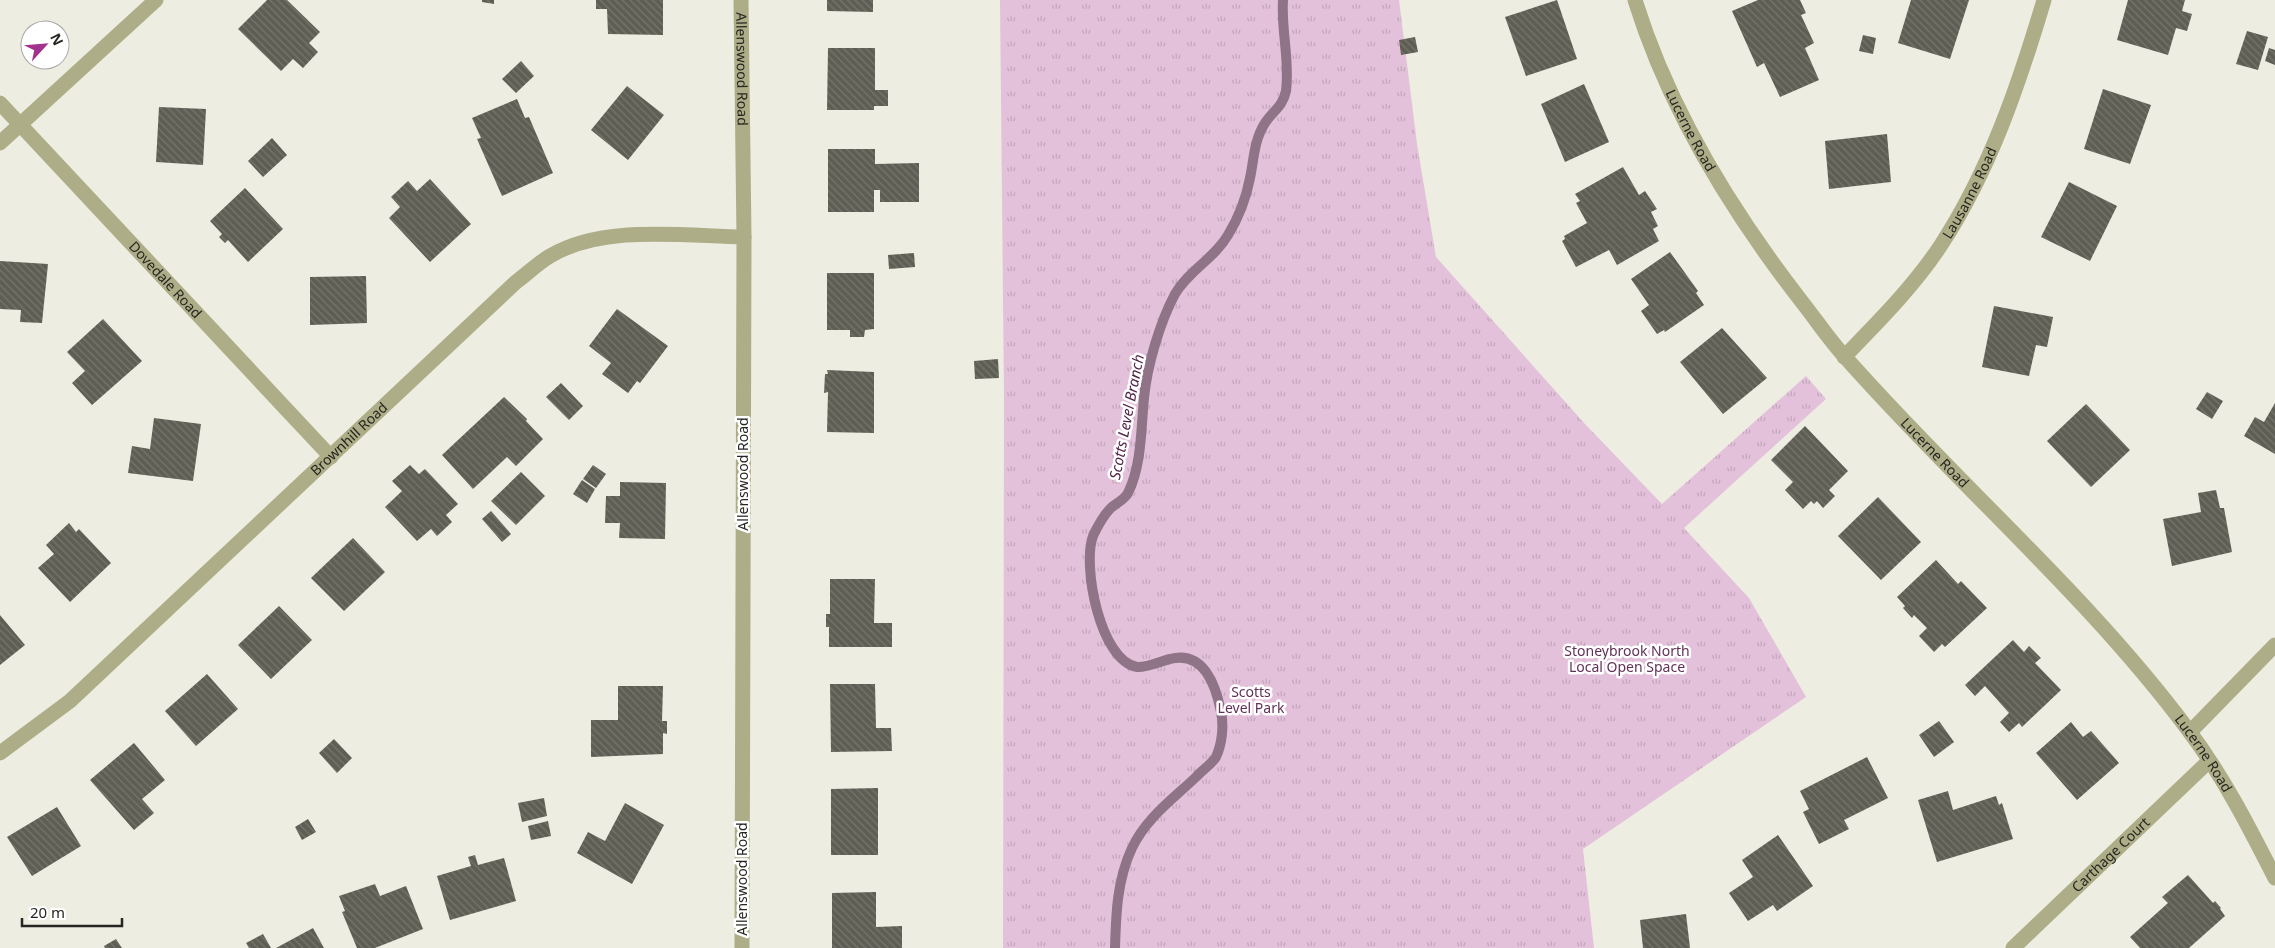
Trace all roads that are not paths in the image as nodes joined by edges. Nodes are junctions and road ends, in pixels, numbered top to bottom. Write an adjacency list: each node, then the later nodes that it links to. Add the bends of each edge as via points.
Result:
1 (156, 0): 6 (street)
2 (741, 0): 8 (street, Allenswood Road)
3 (1635, 0): 9 (street, Lucerne Road, via 1678,108 1715,176 1769,259)
4 (2044, 0): 9 (street, Lausanne Road, via 2010,107 1975,184 1946,236 1900,299)
5 (0, 104): 6 (street, Dovedale Road)
6 (20, 124): 7 (street); 10 (street, Dovedale Road)
7 (0, 143)
8 (744, 237): 10 (street, Brownhill Road, via 622,235 585,241 550,256 516,282); 16 (street, Allenswood Road)
9 (1844, 357): 12 (street, Lucerne Road, via 2122,647)
10 (331, 457): 13 (street, Brownhill Road, via 70,701)
11 (2275, 645): 12 (street)
12 (2190, 732): 14 (street, Lucerne Road)
13 (0, 753)
14 (2209, 761): 15 (street, Lucerne Road, via 2239,807); 17 (street, Carthage Court)
15 (2275, 878)
16 (742, 948)
17 (2013, 948)

